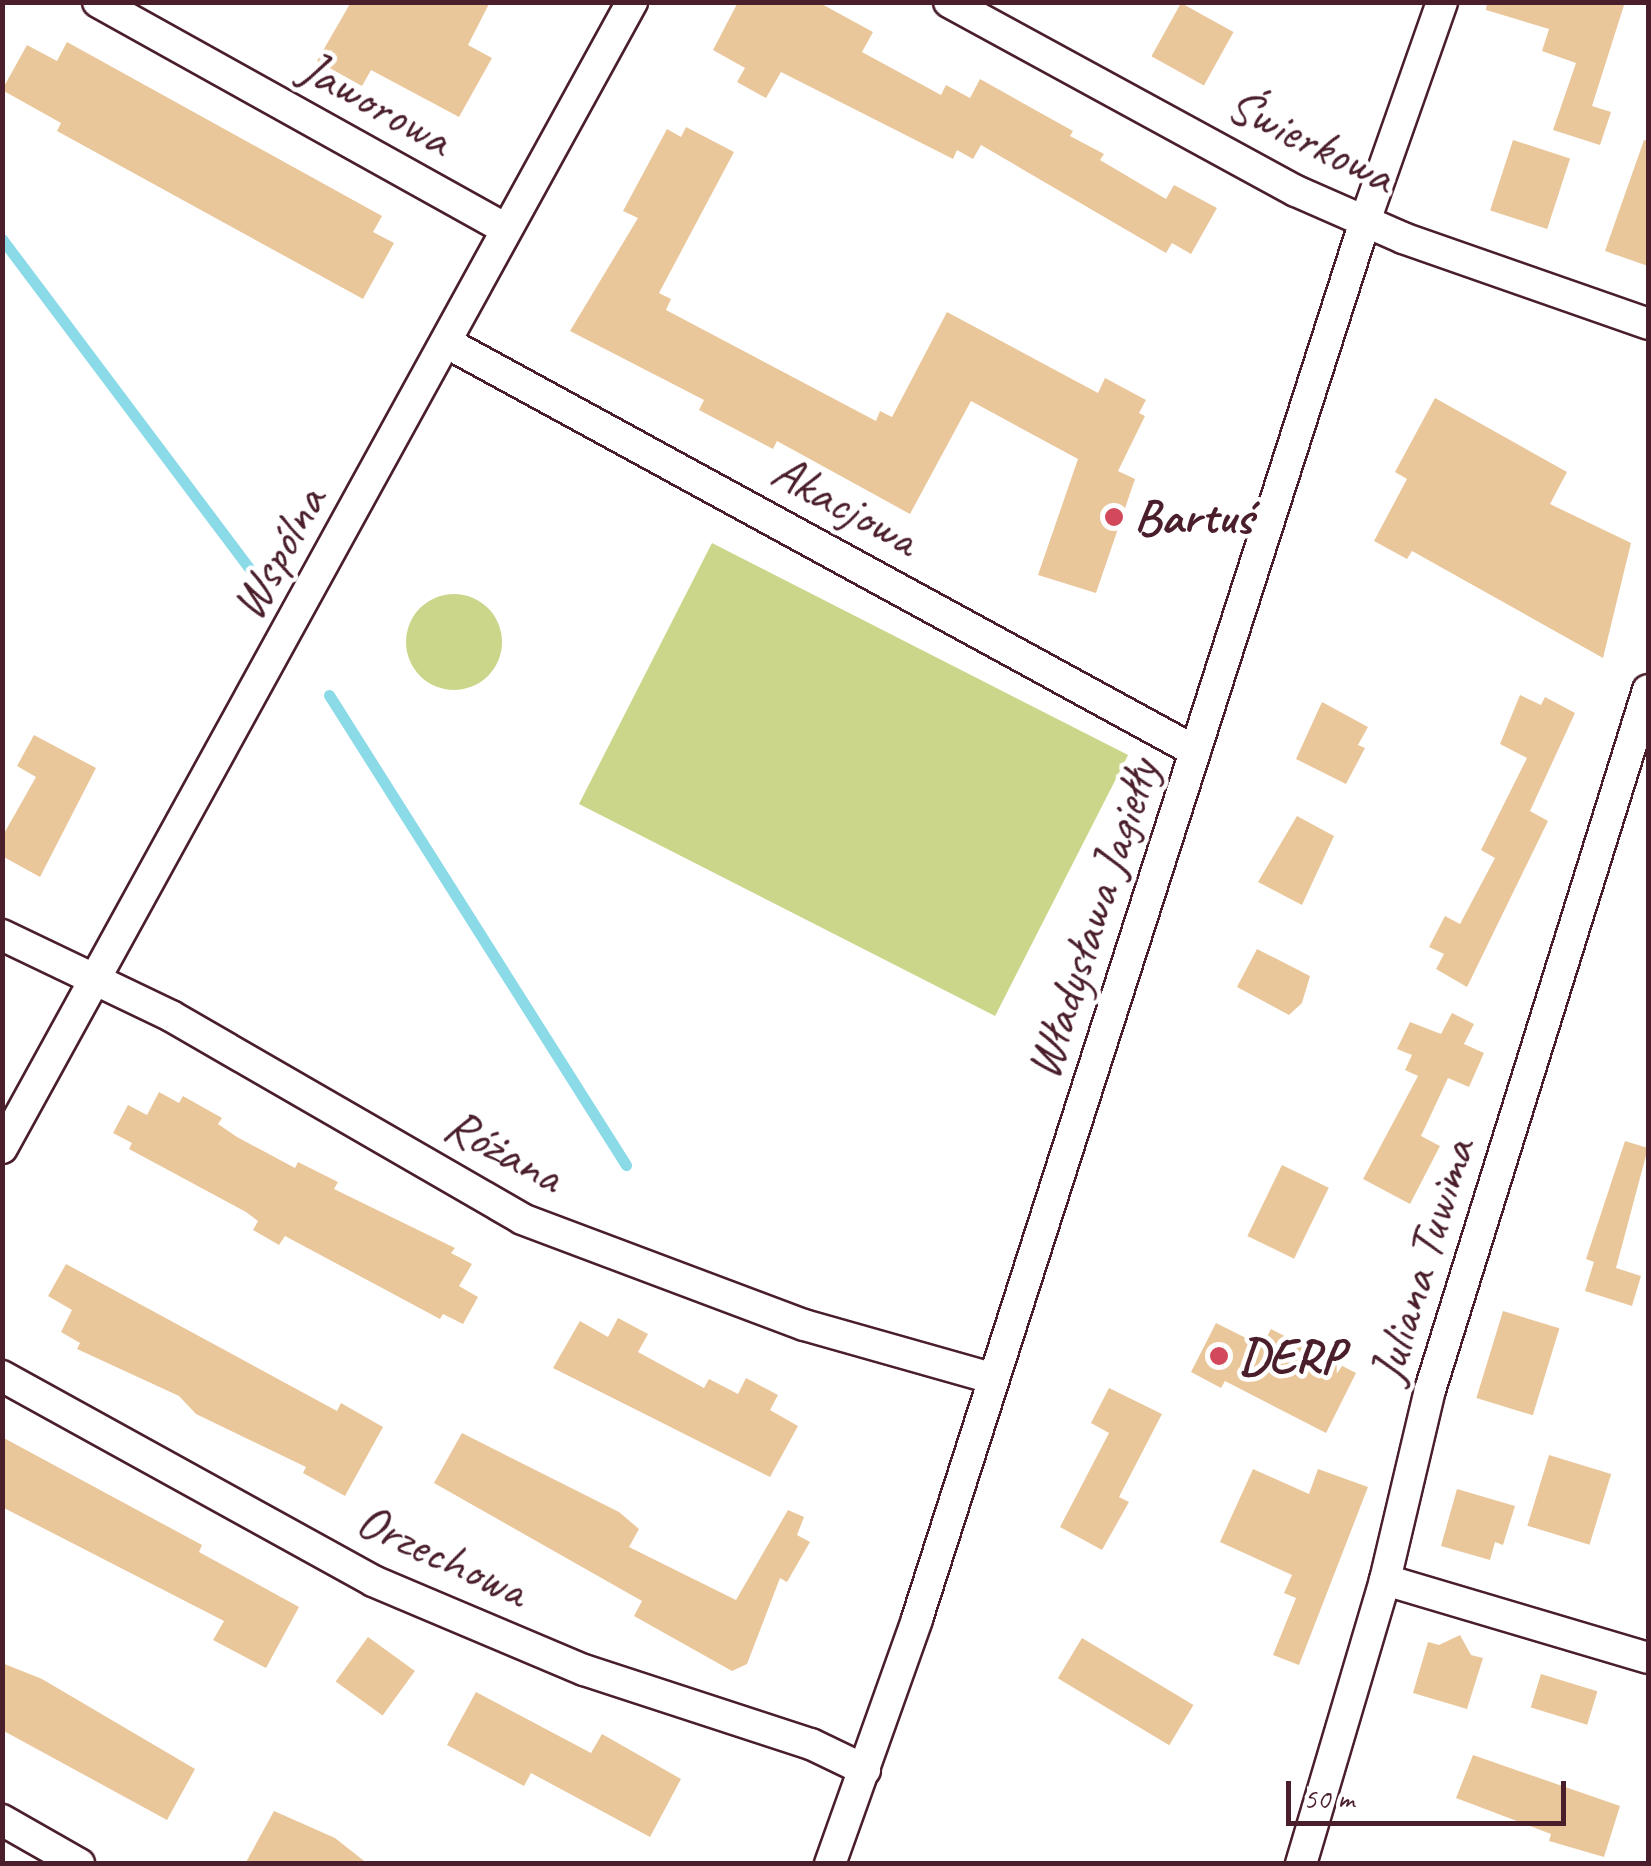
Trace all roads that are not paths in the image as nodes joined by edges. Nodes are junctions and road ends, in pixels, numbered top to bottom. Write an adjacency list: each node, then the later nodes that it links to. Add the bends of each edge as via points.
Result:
1 (98, 2): 6 (street, Jaworowa)
2 (632, 2): 6 (street, Wspólna)
3 (950, 2): 5 (street, Świerkowa)
4 (1442, 2): 5 (street, Władysława Jagiełły)
5 (1365, 222): 7 (street, Świerkowa); 10 (street, Władysława Jagiełły)
6 (504, 228): 8 (street, Wspólna)
7 (1648, 324)
8 (449, 344): 10 (street, Akacjowa); 12 (street, Wspólna)
9 (1648, 690): 16 (street, Juliana Tuwima, via 1430,1390)
10 (1195, 751): 15 (street, Władysława Jagiełły)
11 (2, 935): 12 (street, Różana)
12 (95, 980): 13 (street, Wspólna); 15 (street, Różana, via 171,1016 522,1219 804,1325)
13 (2, 1148)
14 (2, 1376): 18 (street, Orzechowa, via 373,1581 584,1670 811,1744)
15 (991, 1378): 18 (street, Władysława Jagiełły)
16 (1386, 1580): 17 (street); 22 (street, Juliana Tuwima)
17 (1648, 1658)
18 (864, 1770): 21 (street, Władysława Jagiełły)
19 (2, 1820): 20 (street)
20 (79, 1864)
21 (830, 1864)
22 (1301, 1864)

